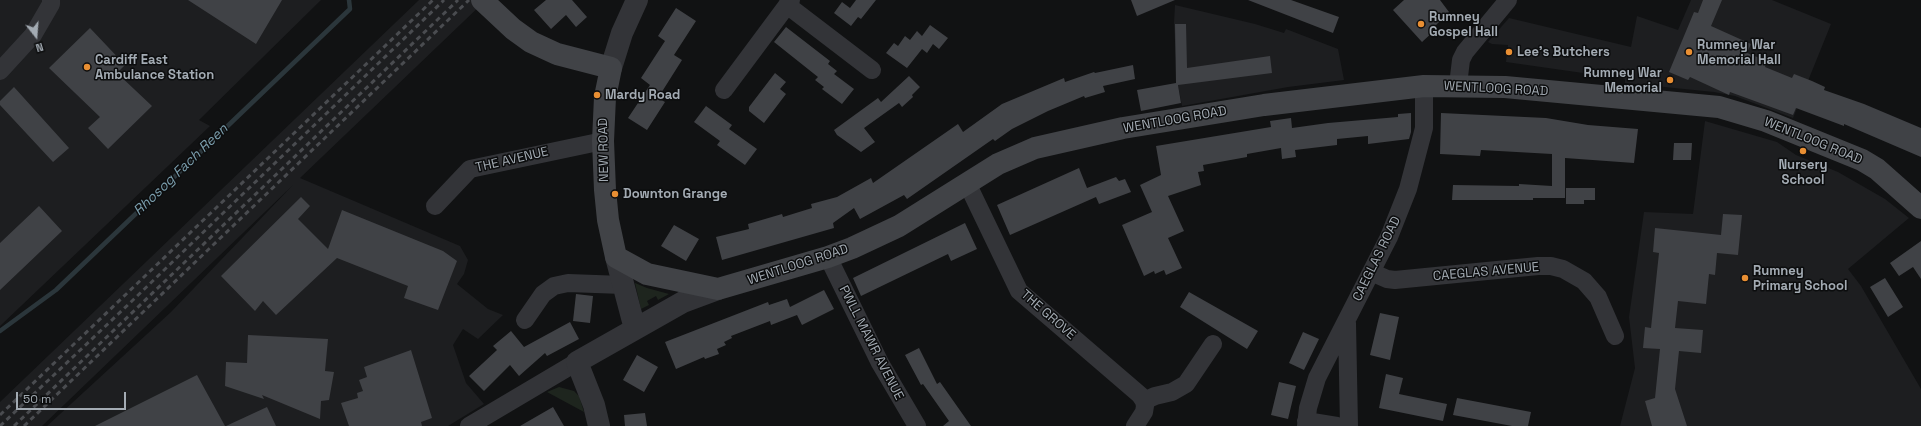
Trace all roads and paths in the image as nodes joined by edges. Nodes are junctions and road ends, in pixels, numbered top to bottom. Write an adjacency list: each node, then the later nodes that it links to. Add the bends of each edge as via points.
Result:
1 (51, 0): 8 (street, via 33,34)
2 (638, 0): 6 (street, NEW ROAD, via 624,27)
3 (1501, 2): 9 (street, via 1465,52 1461,60)
4 (789, 3): 7 (street); 11 (street)
5 (486, 4): 6 (main road, via 513,29 543,48)
6 (611, 68): 12 (main road, NEW ROAD, via 605,97)
7 (872, 70)
8 (0, 71)
9 (1458, 85): 10 (main road, WENTLOOG ROAD); 15 (main road, WENTLOOG ROAD, via 1696,104 1726,109 1774,124 1862,160 1877,169)
10 (1424, 86): 13 (main road, WENTLOOG ROAD, via 1264,105 1085,136 1016,155); 18 (street, CAEGLAS ROAD, via 1424,128 1414,172 1396,222)
11 (724, 90)
12 (603, 141): 14 (street, THE AVENUE, via 470,169); 16 (main road, NEW ROAD, via 608,220)
13 (967, 183): 17 (main road, WENTLOOG ROAD, via 899,226); 27 (street, THE GROVE, via 1019,291)
14 (435, 206)
15 (1921, 208)
16 (616, 257): 19 (street, NEW ROAD); 20 (main road, via 647,274)
17 (828, 257): 20 (main road, WENTLOOG ROAD); 31 (street, PWLL MAWR AVENUE, via 880,363)
18 (1371, 272): 22 (street, CAEGLAS ROAD); 24 (street, CAEGLAS AVENUE, via 1395,280 1538,266 1563,269 1584,281 1598,297)
19 (623, 285): 21 (street, via 568,283 554,286 543,294); 23 (street, NEW ROAD)
20 (718, 289): 23 (street, WENTLOOG ROAD, via 683,302)
21 (525, 320)
22 (1346, 321): 28 (street, CAEGLAS ROAD, via 1317,378); 34 (street)
23 (635, 329): 26 (street, WENTLOOG ROAD)
24 (1615, 336)
25 (1214, 344): 27 (street, via 1186,384 1172,392)
26 (577, 362): 29 (street, WENTLOOG ROAD); 30 (street, via 594,405)
27 (1144, 401): 32 (street, via 1144,412)
28 (1306, 423): 33 (street)
29 (469, 426)
30 (599, 426)
31 (917, 426)
32 (1135, 426)
33 (1337, 426)
34 (1348, 426)

